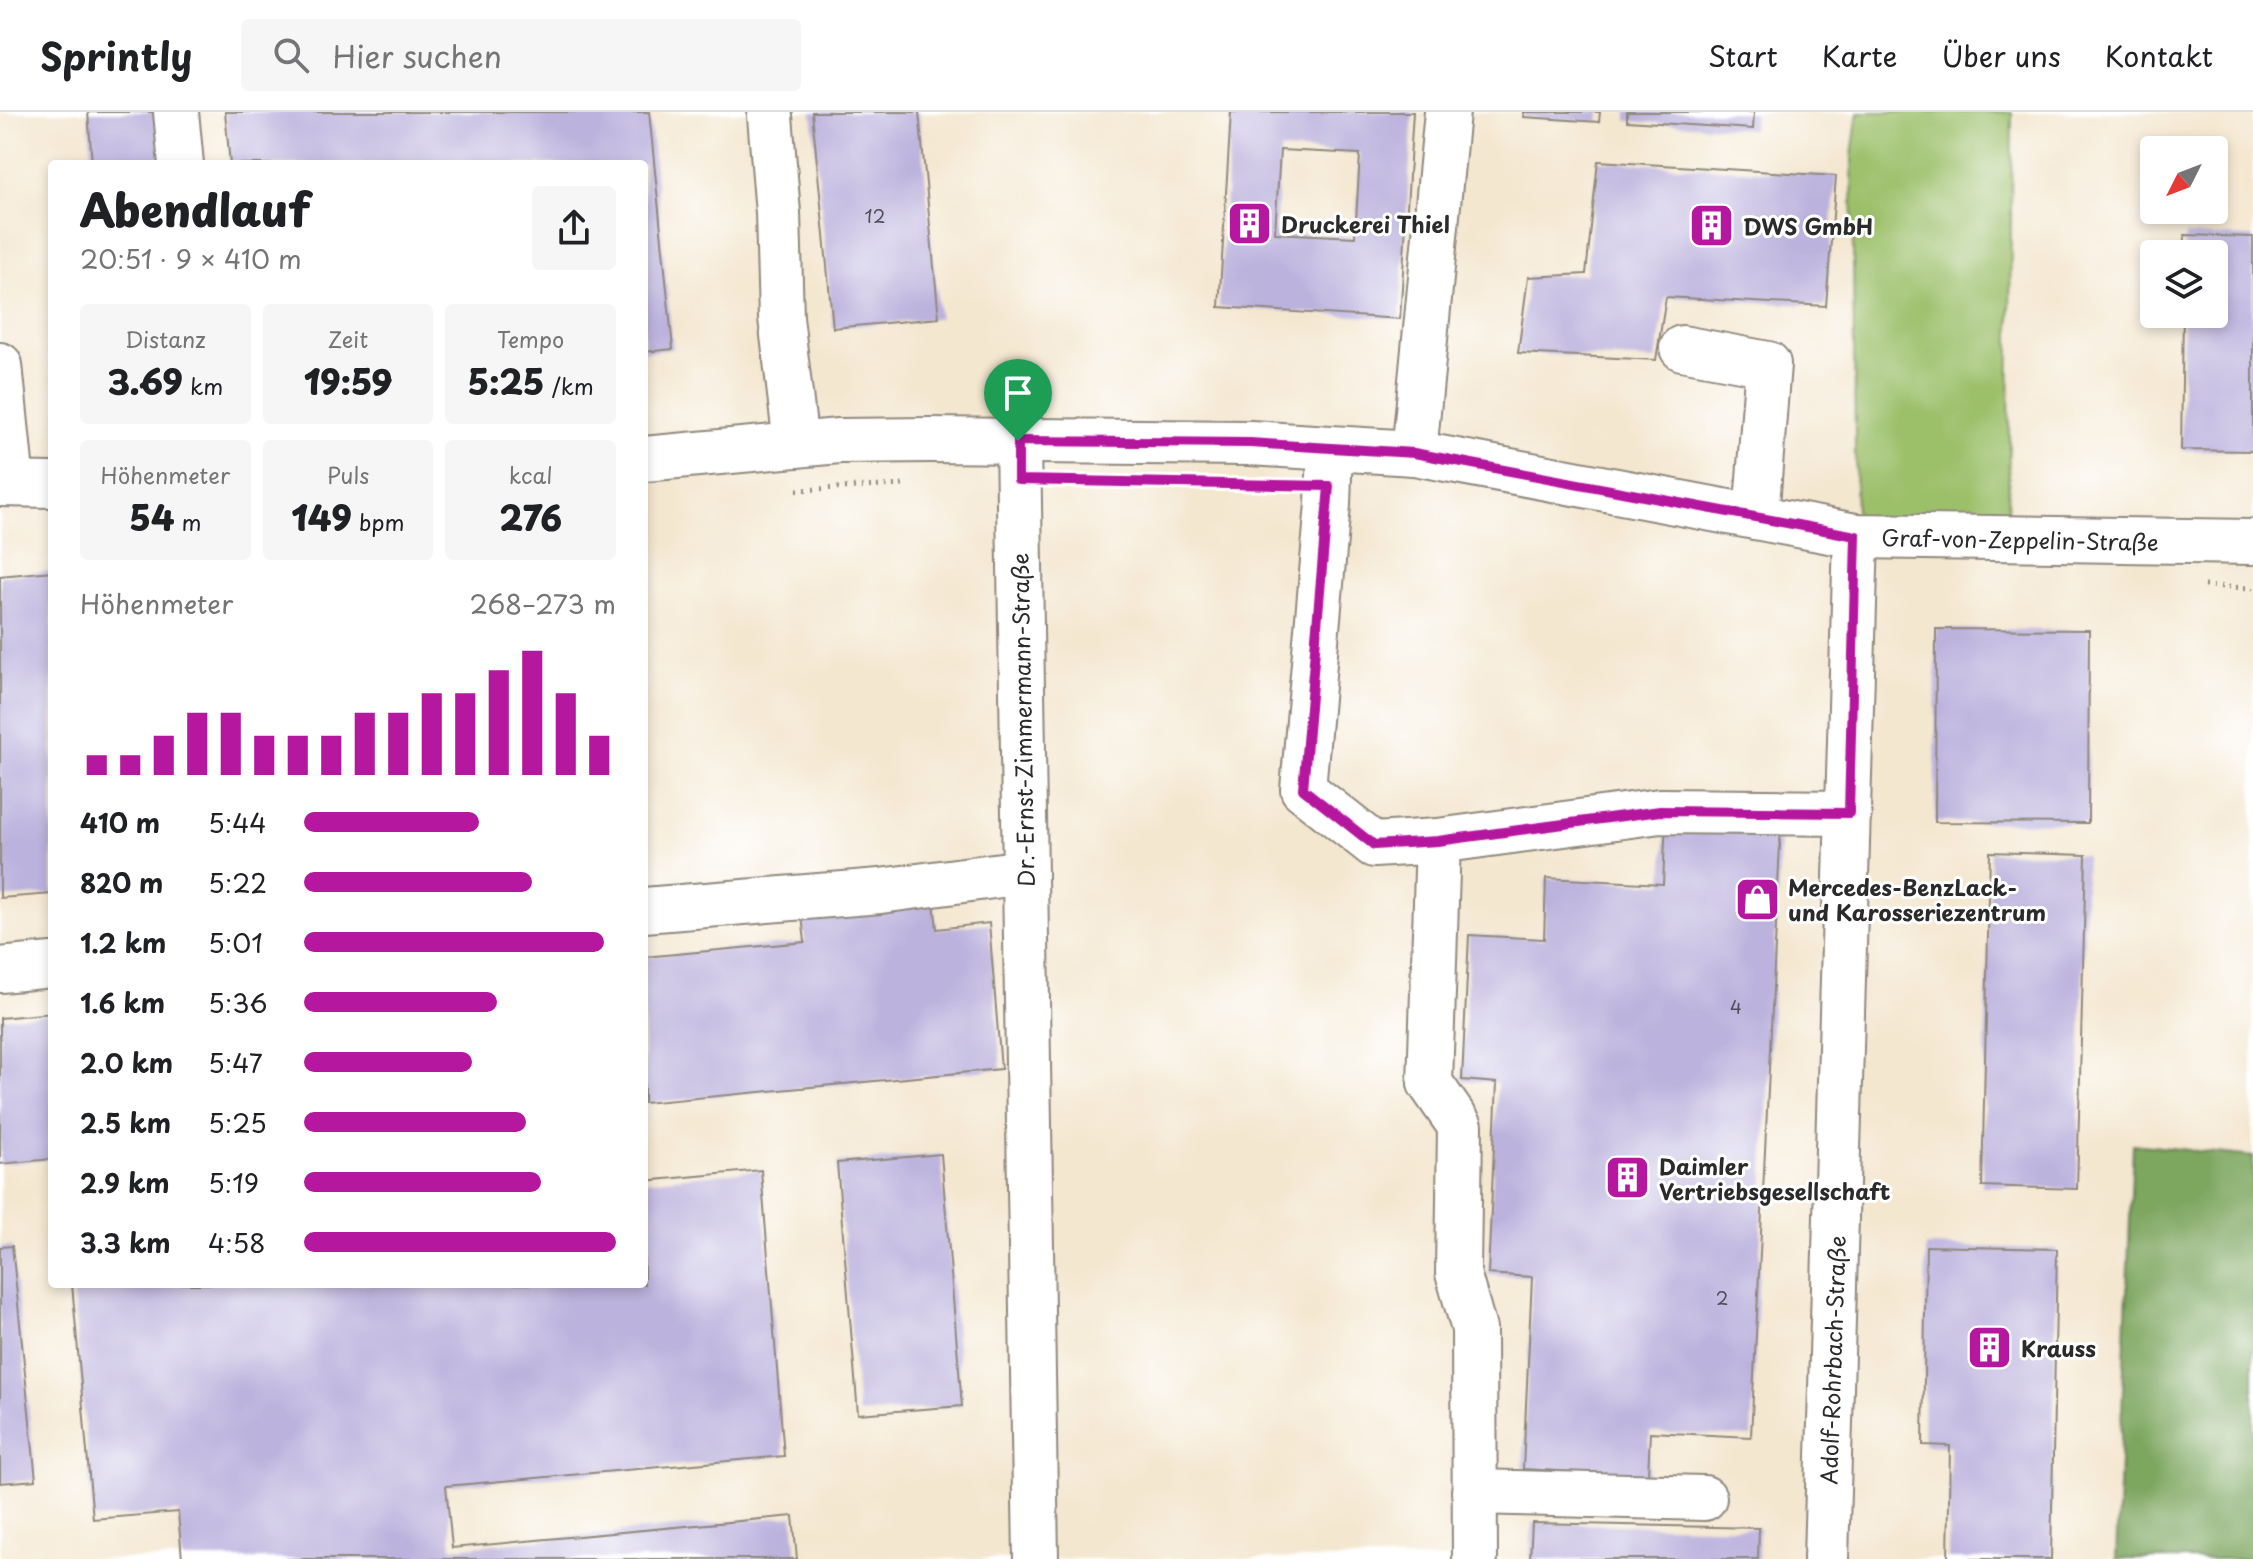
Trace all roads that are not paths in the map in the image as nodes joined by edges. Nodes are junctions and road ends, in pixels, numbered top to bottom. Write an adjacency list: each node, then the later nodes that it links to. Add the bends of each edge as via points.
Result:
1 (176, 112): 4 (street)
2 (1447, 112): 10 (street)
3 (770, 116): 8 (street, via 781,318)
4 (181, 160)
5 (1682, 348): 13 (street, via 1768,364)
6 (0, 365): 12 (street)
7 (1018, 441): 8 (street, Graf-von-Zeppelin-Straße); 9 (street, Graf-von-Zeppelin-Straße); 18 (street, Dr.-Ernst-Zimmermann-Straße)
8 (796, 445): 11 (street, Graf-von-Zeppelin-Straße)
9 (1330, 448): 10 (street, Graf-von-Zeppelin-Straße); 17 (street, via 1303,789 1374,845)
10 (1414, 453): 13 (street, Graf-von-Zeppelin-Straße)
11 (648, 459)
12 (21, 485)
13 (1756, 517): 14 (street, Graf-von-Zeppelin-Straße)
14 (1856, 536): 15 (street, Graf-von-Zeppelin-Straße); 16 (street, Adolf-Rohrbach-Straße)
15 (2253, 542)
16 (1849, 813): 17 (street, via 1660,811); 26 (street, Adolf-Rohrbach-Straße)
17 (1438, 841): 22 (street, via 1430,1083 1460,1126 1458,1273 1474,1329)
18 (1024, 872): 19 (street, via 880,891); 24 (street, Dr.-Ernst-Zimmermann-Straße)
19 (648, 910)
20 (48, 965): 21 (street)
21 (0, 970)
22 (1474, 1492): 23 (street); 25 (street)
23 (1704, 1498)
24 (1036, 1559)
25 (1475, 1559)
26 (1826, 1559)

